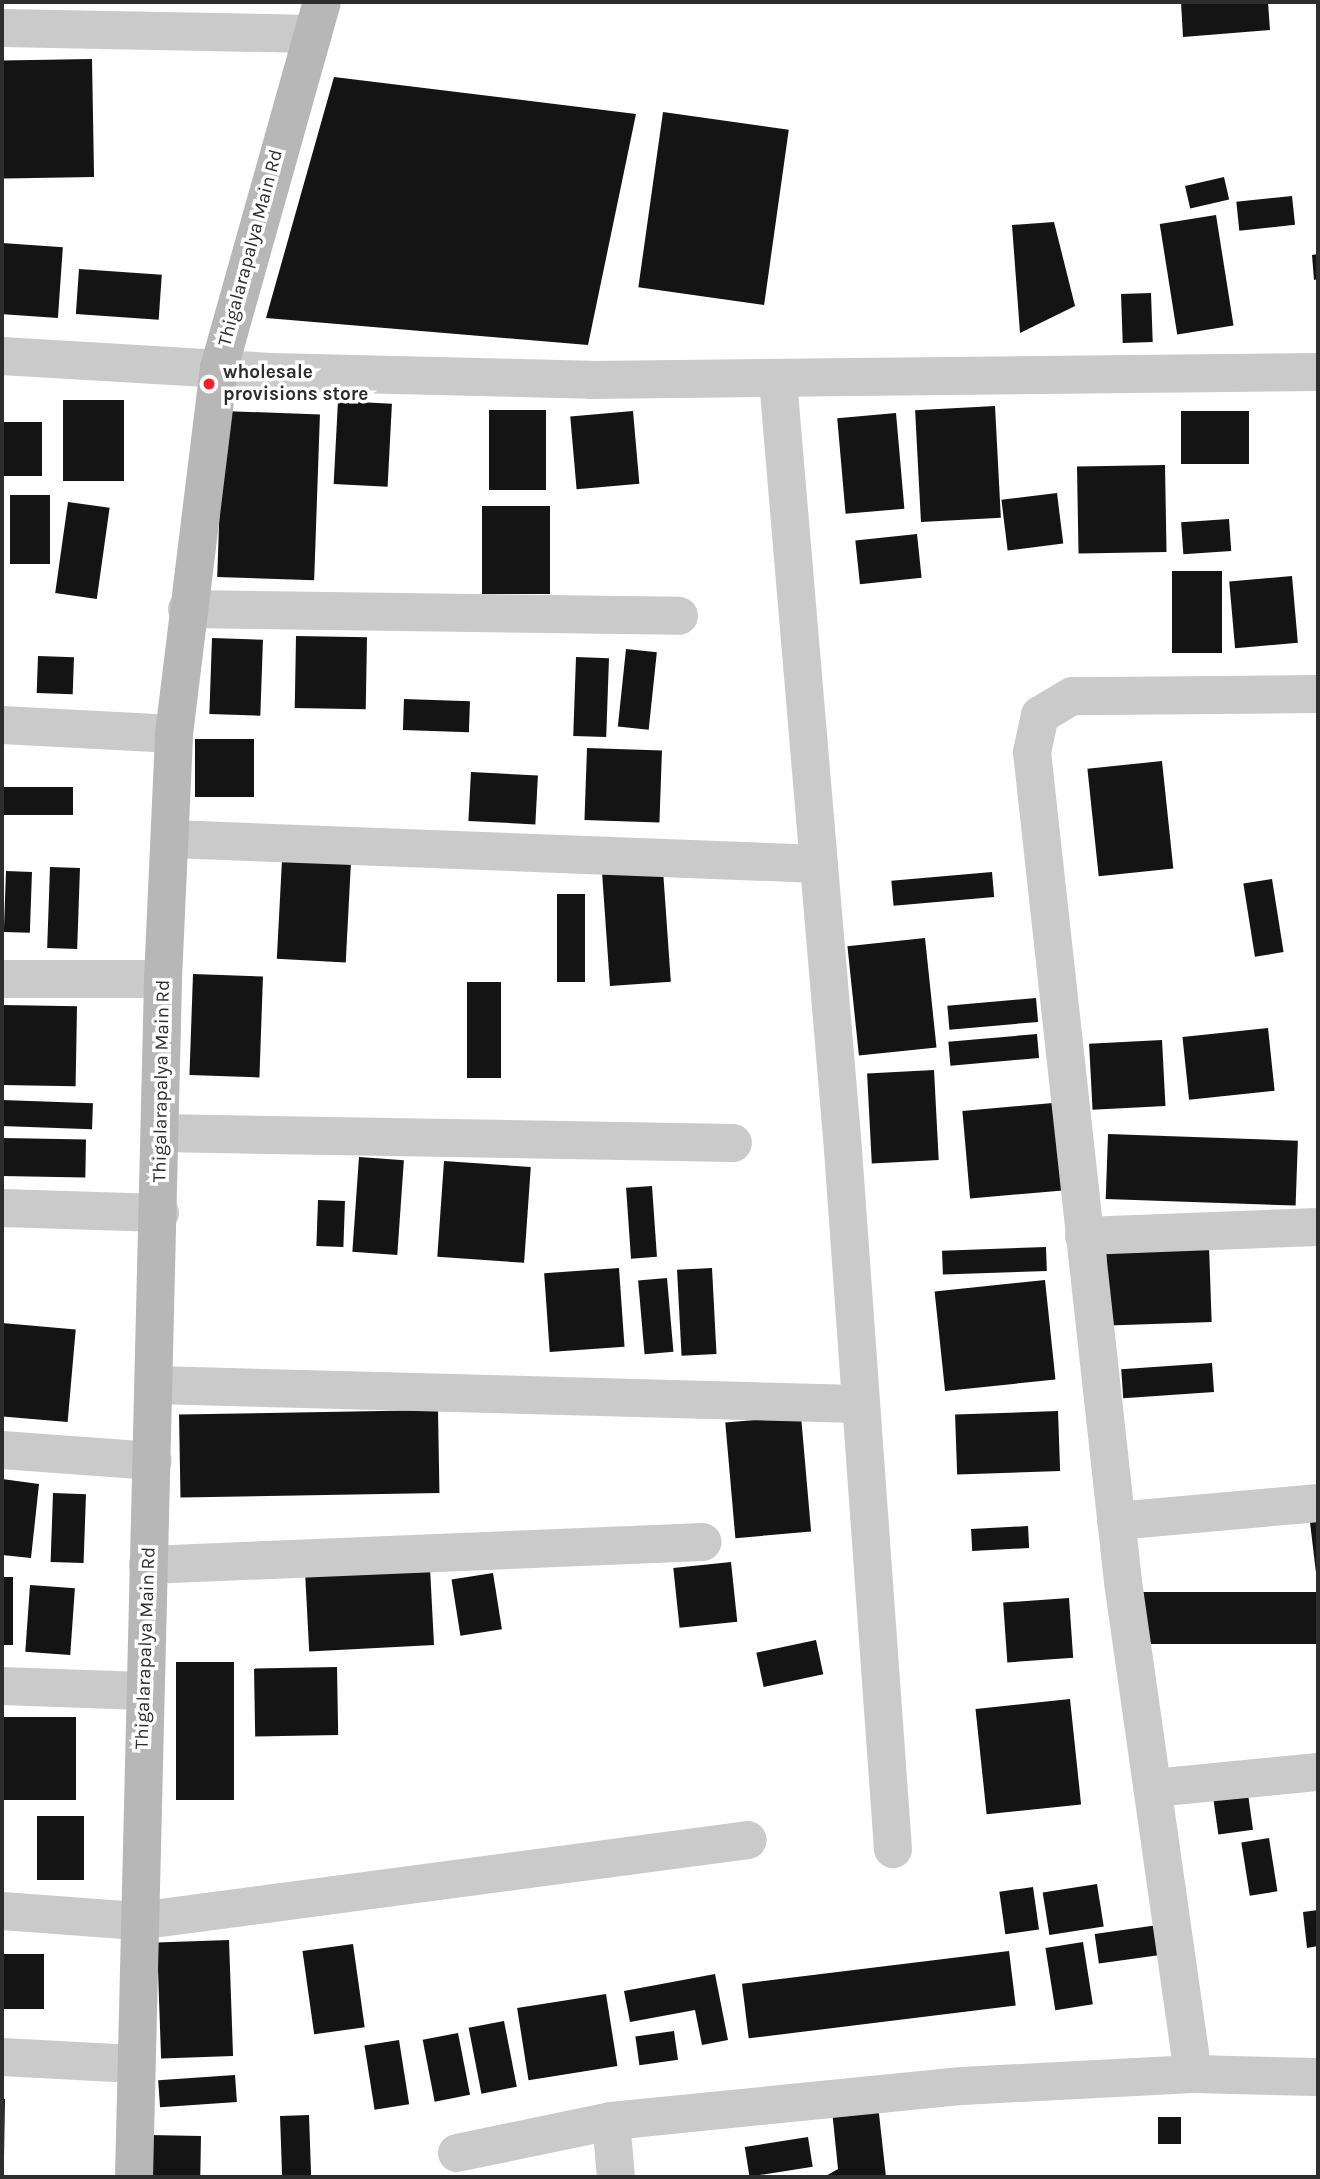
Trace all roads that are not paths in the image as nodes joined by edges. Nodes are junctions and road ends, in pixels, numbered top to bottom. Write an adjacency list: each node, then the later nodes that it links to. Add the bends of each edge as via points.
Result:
1 (318, 18): 2 (street); 4 (street, Thigalarapalya Main Rd)
2 (2, 28)
3 (2, 356): 4 (street)
4 (219, 368): 6 (street, via 592,380); 7 (street, Thigalarapalya Main Rd)
5 (1318, 372): 6 (street)
6 (778, 380): 13 (street)
7 (187, 609): 8 (street); 11 (street, Thigalarapalya Main Rd)
8 (679, 616)
9 (1318, 694): 21 (street, via 1072,696 1040,715 1032,752 1036,803)
10 (2, 725): 11 (street)
11 (174, 734): 12 (street, Thigalarapalya Main Rd)
12 (172, 839): 13 (street); 15 (street, Thigalarapalya Main Rd)
13 (818, 864): 23 (street)
14 (2, 979): 15 (street)
15 (163, 979): 16 (street, Thigalarapalya Main Rd)
16 (160, 1133): 17 (street); 19 (street, Thigalarapalya Main Rd)
17 (733, 1143)
18 (2, 1208): 19 (street)
19 (160, 1213): 22 (street, Thigalarapalya Main Rd)
20 (1318, 1227): 21 (street)
21 (1084, 1236): 27 (street)
22 (155, 1385): 23 (street); 25 (street, Thigalarapalya Main Rd)
23 (858, 1405): 35 (street)
24 (2, 1450): 25 (street)
25 (153, 1461): 29 (street, Thigalarapalya Main Rd)
26 (1318, 1503): 27 (street)
27 (1116, 1521): 33 (street)
28 (703, 1542): 29 (street)
29 (149, 1565): 31 (street, Thigalarapalya Main Rd)
30 (2, 1686): 31 (street)
31 (144, 1691): 37 (street, Thigalarapalya Main Rd)
32 (1318, 1772): 33 (street)
33 (1154, 1788): 40 (street)
34 (748, 1840): 37 (street)
35 (893, 1849)
36 (2, 1911): 37 (street)
37 (138, 1921): 39 (street, Thigalarapalya Main Rd)
38 (2, 2057): 39 (street)
39 (134, 2064): 44 (street, Thigalarapalya Main Rd)
40 (1193, 2074): 41 (street); 42 (street, via 962,2086)
41 (1318, 2077)
42 (611, 2121): 43 (street); 45 (street)
43 (457, 2153)
44 (134, 2177)
45 (616, 2177)

